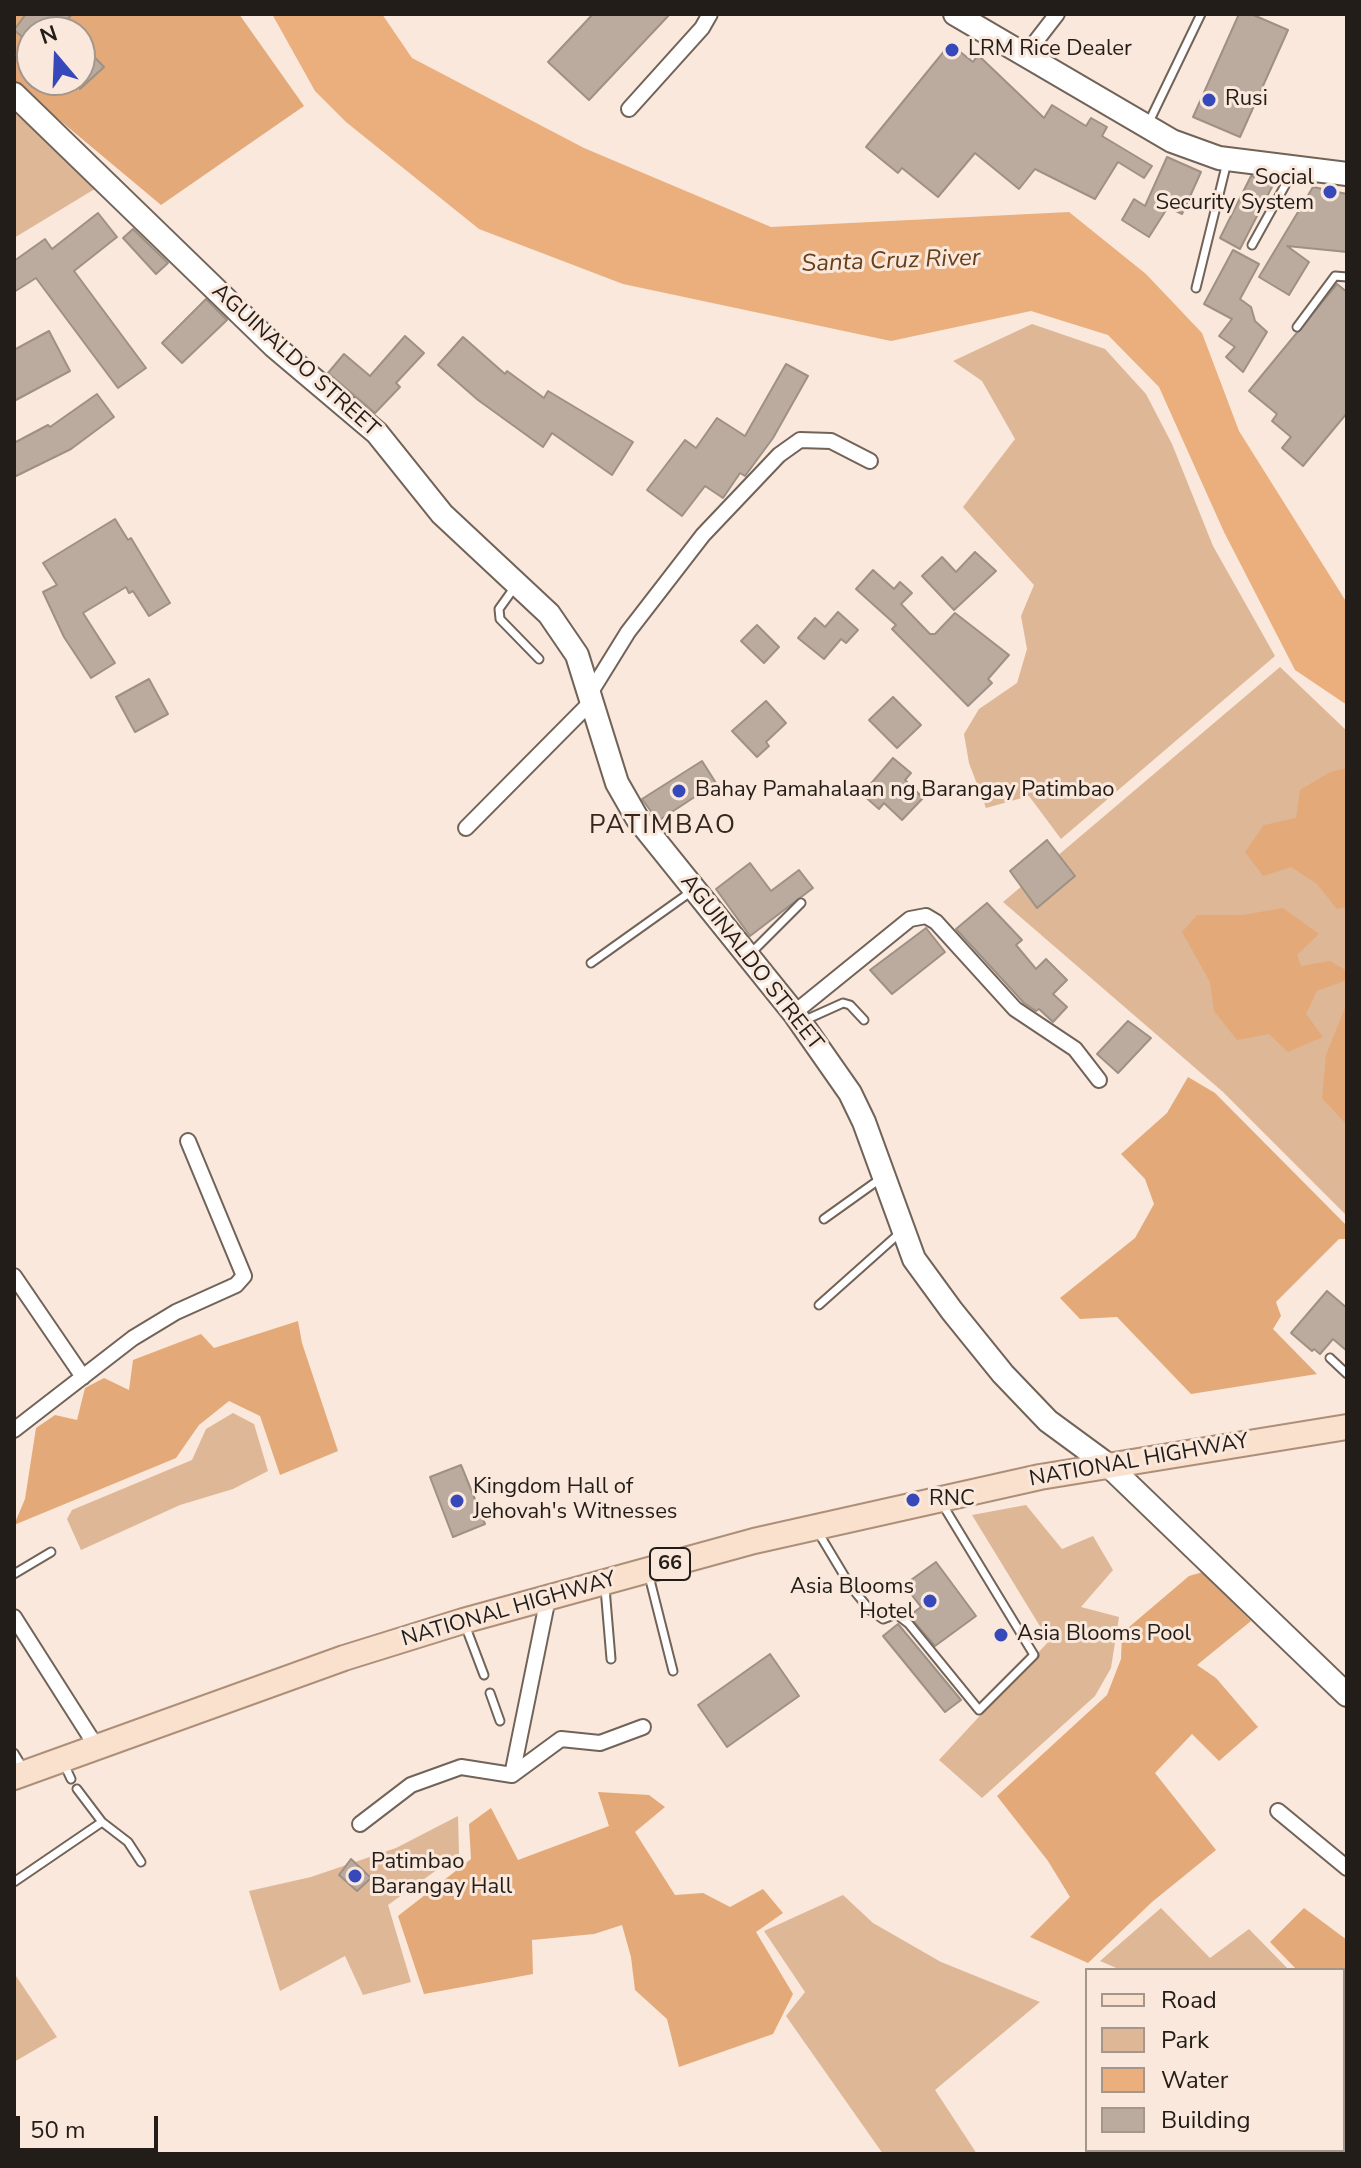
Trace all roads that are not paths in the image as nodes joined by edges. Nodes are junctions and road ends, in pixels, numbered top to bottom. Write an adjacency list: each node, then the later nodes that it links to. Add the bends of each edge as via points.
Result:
1 (710, 14): 7 (street)
2 (955, 14): 5 (street)
3 (1057, 14): 5 (street)
4 (1201, 14): 8 (lane)
5 (1026, 54): 8 (street)
6 (14, 94): 17 (street, AGUINALDO STREET, via 274,346 377,433 442,514)
7 (629, 109)
8 (1147, 126): 9 (street, via 1172,141)
9 (1227, 160): 10 (street); 14 (lane)
10 (1294, 169): 11 (street); 12 (lane)
11 (1347, 174)
12 (1252, 245)
13 (1347, 277): 15 (lane, via 1335,276)
14 (1196, 288)
15 (1297, 327)
16 (870, 461): 19 (street, via 831,441 800,440 779,455 703,535 628,632)
17 (517, 583): 18 (lane, via 499,609 500,619); 19 (street, AGUINALDO STREET, via 549,614 577,655)
18 (539, 659)
19 (590, 698): 20 (street); 21 (street, AGUINALDO STREET, via 617,783 637,818)
20 (466, 828)
21 (694, 890): 23 (street, AGUINALDO STREET); 24 (lane)
22 (801, 903): 23 (lane)
23 (748, 956): 25 (street, AGUINALDO STREET)
24 (591, 963)
25 (798, 1017): 26 (lane, via 843,1003); 27 (street, via 910,919 926,916 1015,1009 1075,1049); 29 (street, AGUINALDO STREET, via 850,1093)
26 (864, 1020)
27 (1099, 1080)
28 (188, 1141): 37 (street, via 244,1276 133,1338)
29 (882, 1177): 30 (lane); 31 (street, AGUINALDO STREET)
30 (824, 1219)
31 (903, 1229): 34 (lane); 40 (street, AGUINALDO STREET, via 914,1259 1003,1374 1048,1421)
32 (14, 1276): 33 (street)
33 (19, 1293): 37 (street)
34 (819, 1305)
35 (1330, 1358): 36 (lane)
36 (1347, 1374)
37 (83, 1377): 39 (street)
38 (1347, 1427): 40 (main road, NATIONAL HIGHWAY / 66)
39 (14, 1430)
40 (1108, 1465): 41 (main road, NATIONAL HIGHWAY / 66); 54 (street, AGUINALDO STREET)
41 (940, 1499): 42 (main road, NATIONAL HIGHWAY / 66); 42 (lane, via 1034,1655 979,1710 909,1624 896,1614 883,1619 870,1610)
42 (815, 1526): 44 (main road, NATIONAL HIGHWAY / 66)
43 (51, 1552): 45 (lane)
44 (647, 1570): 46 (main road, NATIONAL HIGHWAY / 66); 51 (lane)
45 (14, 1574)
46 (605, 1582): 47 (main road, NATIONAL HIGHWAY / 66); 50 (lane)
47 (548, 1598): 49 (main road, NATIONAL HIGHWAY / 66); 59 (street)
48 (14, 1617): 57 (street)
49 (463, 1621): 52 (lane); 57 (main road, NATIONAL HIGHWAY / 66)
50 (611, 1659)
51 (673, 1671)
52 (484, 1675)
53 (490, 1693): 55 (lane)
54 (1347, 1695)
55 (500, 1721)
56 (643, 1727): 59 (street, via 600,1743 561,1739)
57 (96, 1746): 58 (main road, NATIONAL HIGHWAY / 66, via 66,1769)
58 (18, 1768)
59 (512, 1775): 63 (street, via 461,1767 411,1785)
60 (77, 1789): 62 (lane)
61 (1278, 1811): 65 (street)
62 (102, 1822): 64 (lane, via 128,1842); 66 (lane)
63 (360, 1824)
64 (141, 1862)
65 (1347, 1868)
66 (14, 1882)

